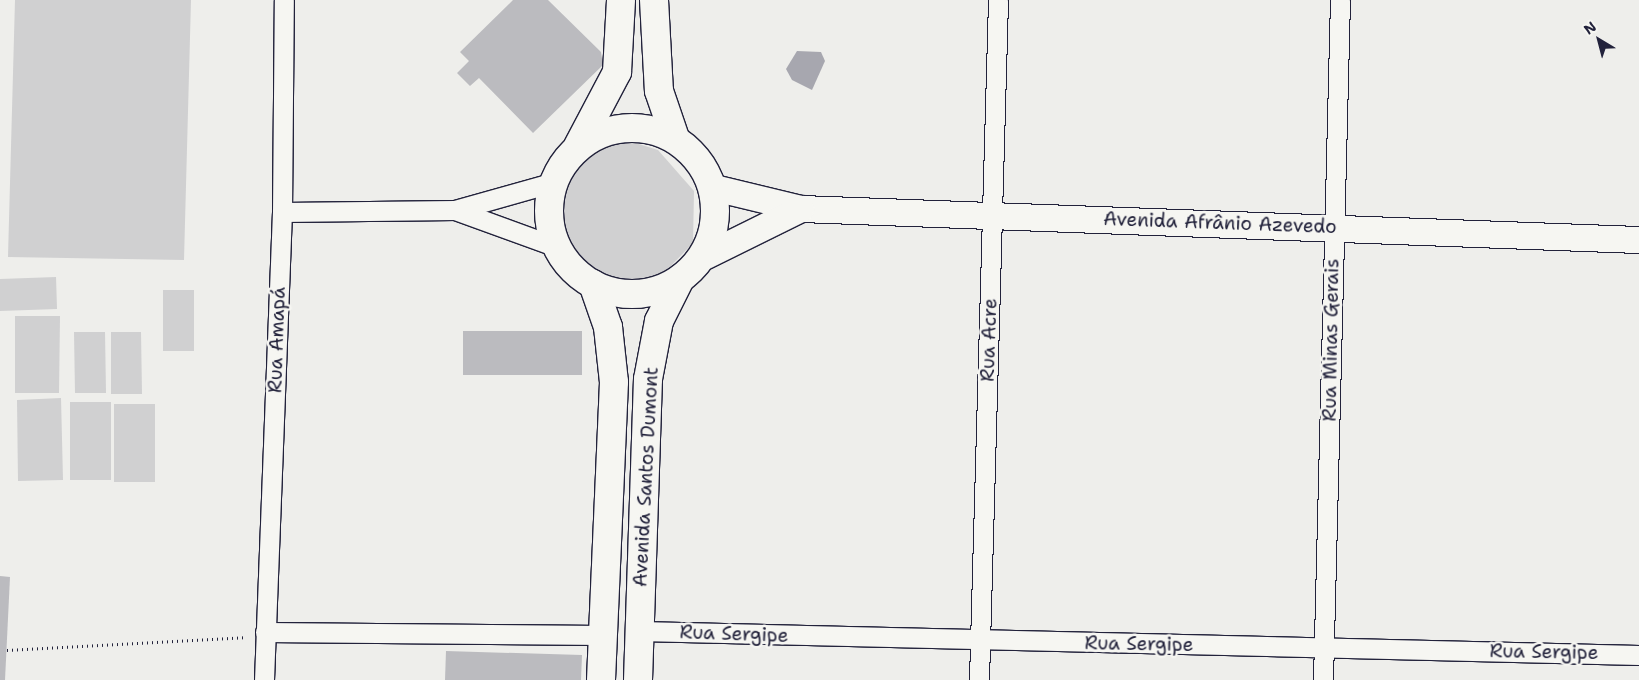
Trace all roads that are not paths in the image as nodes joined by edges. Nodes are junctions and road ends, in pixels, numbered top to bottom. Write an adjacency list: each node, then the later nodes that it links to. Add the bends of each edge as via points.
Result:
1 (284, 0): 12 (street, Rua Amapá)
2 (621, 0): 7 (main road, via 617,72)
3 (654, 0): 6 (main road, via 658,91)
4 (998, 0): 13 (street, Rua Acre)
5 (1340, 0): 14 (street, Rua Minas Gerais)
6 (675, 138): 7 (main road, via 651,129 624,127 599,134); 9 (main road, via 693,153)
7 (577, 148): 8 (main road)
8 (551, 183): 11 (street); 16 (main road)
9 (714, 188): 10 (street, Avenida Afrânio Azevedo); 17 (main road, via 716,217)
10 (801, 209): 13 (street, Avenida Afrânio Azevedo); 17 (street, Avenida Afrânio Azevedo)
11 (455, 210): 12 (street); 16 (street)
12 (282, 212): 21 (street, Rua Amapá)
13 (992, 216): 14 (street, Avenida Afrânio Azevedo); 23 (street, Rua Acre)
14 (1334, 226): 15 (street, Avenida Afrânio Azevedo); 24 (street, Rua Minas Gerais)
15 (1639, 240)
16 (554, 246): 19 (main road, Avenida Santos Dumont)
17 (706, 256): 18 (main road, Avenida Santos Dumont)
18 (680, 279): 19 (main road, Avenida Santos Dumont, via 637,294); 20 (main road, Avenida Santos Dumont, via 659,321 648,379)
19 (593, 284): 22 (main road, Avenida Santos Dumont, via 608,327 614,382)
20 (639, 631): 23 (street, Rua Sergipe); 28 (main road, Avenida Santos Dumont)
21 (265, 632): 22 (street); 26 (street, Rua Amapá)
22 (602, 635): 27 (main road, Avenida Santos Dumont)
23 (980, 642): 24 (street, Rua Sergipe); 29 (street, Rua Acre)
24 (1324, 647): 25 (street, Rua Sergipe); 30 (street, Rua Minas Gerais)
25 (1639, 655)
26 (264, 680)
27 (601, 680)
28 (638, 680)
29 (979, 680)
30 (1323, 680)

